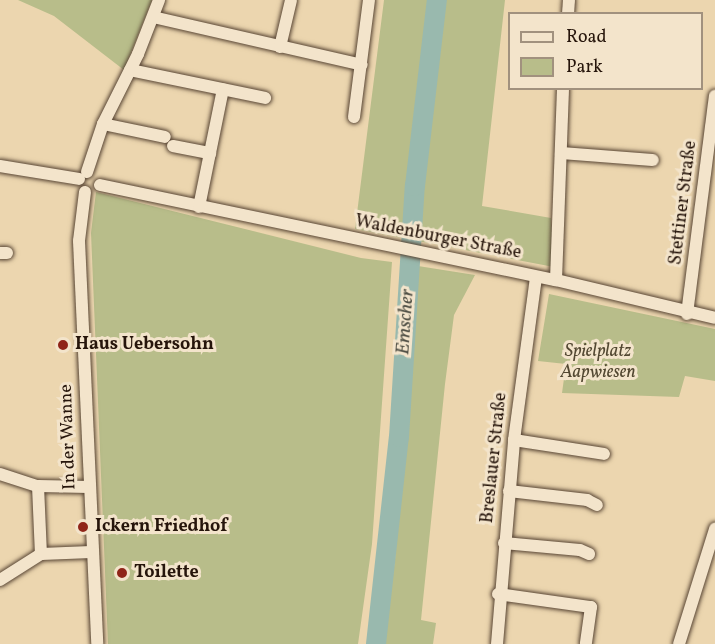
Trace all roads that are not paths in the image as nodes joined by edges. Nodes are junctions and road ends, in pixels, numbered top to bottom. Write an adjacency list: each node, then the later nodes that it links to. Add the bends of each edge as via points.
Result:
1 (159, 0): 4 (street)
2 (291, 0): 5 (street)
3 (369, 0): 6 (street)
4 (153, 17): 5 (street); 7 (street)
5 (280, 47): 6 (street)
6 (362, 65): 12 (street)
7 (130, 70): 8 (street); 13 (street)
8 (223, 89): 11 (street); 15 (street)
9 (563, 90): 16 (street)
10 (715, 96): 14 (street, Stettiner Straße)
11 (265, 98)
12 (354, 117)
13 (103, 124): 15 (street); 19 (street)
14 (713, 127): 25 (street, Stettiner Straße)
15 (210, 153): 22 (street)
16 (561, 153): 17 (street); 24 (street)
17 (653, 160)
18 (0, 166): 19 (street)
19 (83, 175): 20 (street, via 96,174); 21 (street)
20 (100, 184): 21 (street, via 94,192); 22 (street, Waldenburger Straße)
21 (85, 192): 31 (street, In der Wanne, via 79,241)
22 (199, 207): 23 (street, Waldenburger Straße)
23 (536, 277): 24 (street, Waldenburger Straße); 27 (street, Breslauer Straße)
24 (556, 280): 25 (street, Waldenburger Straße)
25 (687, 314): 26 (street, Waldenburger Straße)
26 (715, 318)
27 (514, 440): 28 (street); 32 (street, Breslauer Straße)
28 (604, 454)
29 (0, 474): 30 (street)
30 (38, 486): 31 (street); 37 (street)
31 (89, 488): 36 (street, In der Wanne)
32 (509, 491): 33 (street, via 588,500); 35 (street, Breslauer Straße)
33 (597, 505)
34 (715, 529): 39 (street)
35 (504, 543): 38 (street, via 580,550); 42 (street, Breslauer Straße)
36 (91, 552): 37 (street); 43 (street, In der Wanne)
37 (41, 554): 41 (street)
38 (589, 555)
39 (702, 568): 40 (street); 46 (street)
40 (715, 572)
41 (0, 580)
42 (498, 594): 44 (street, Breslauer Straße); 45 (street, via 591,607)
43 (97, 644)
44 (497, 644)
45 (586, 644)
46 (680, 644)

